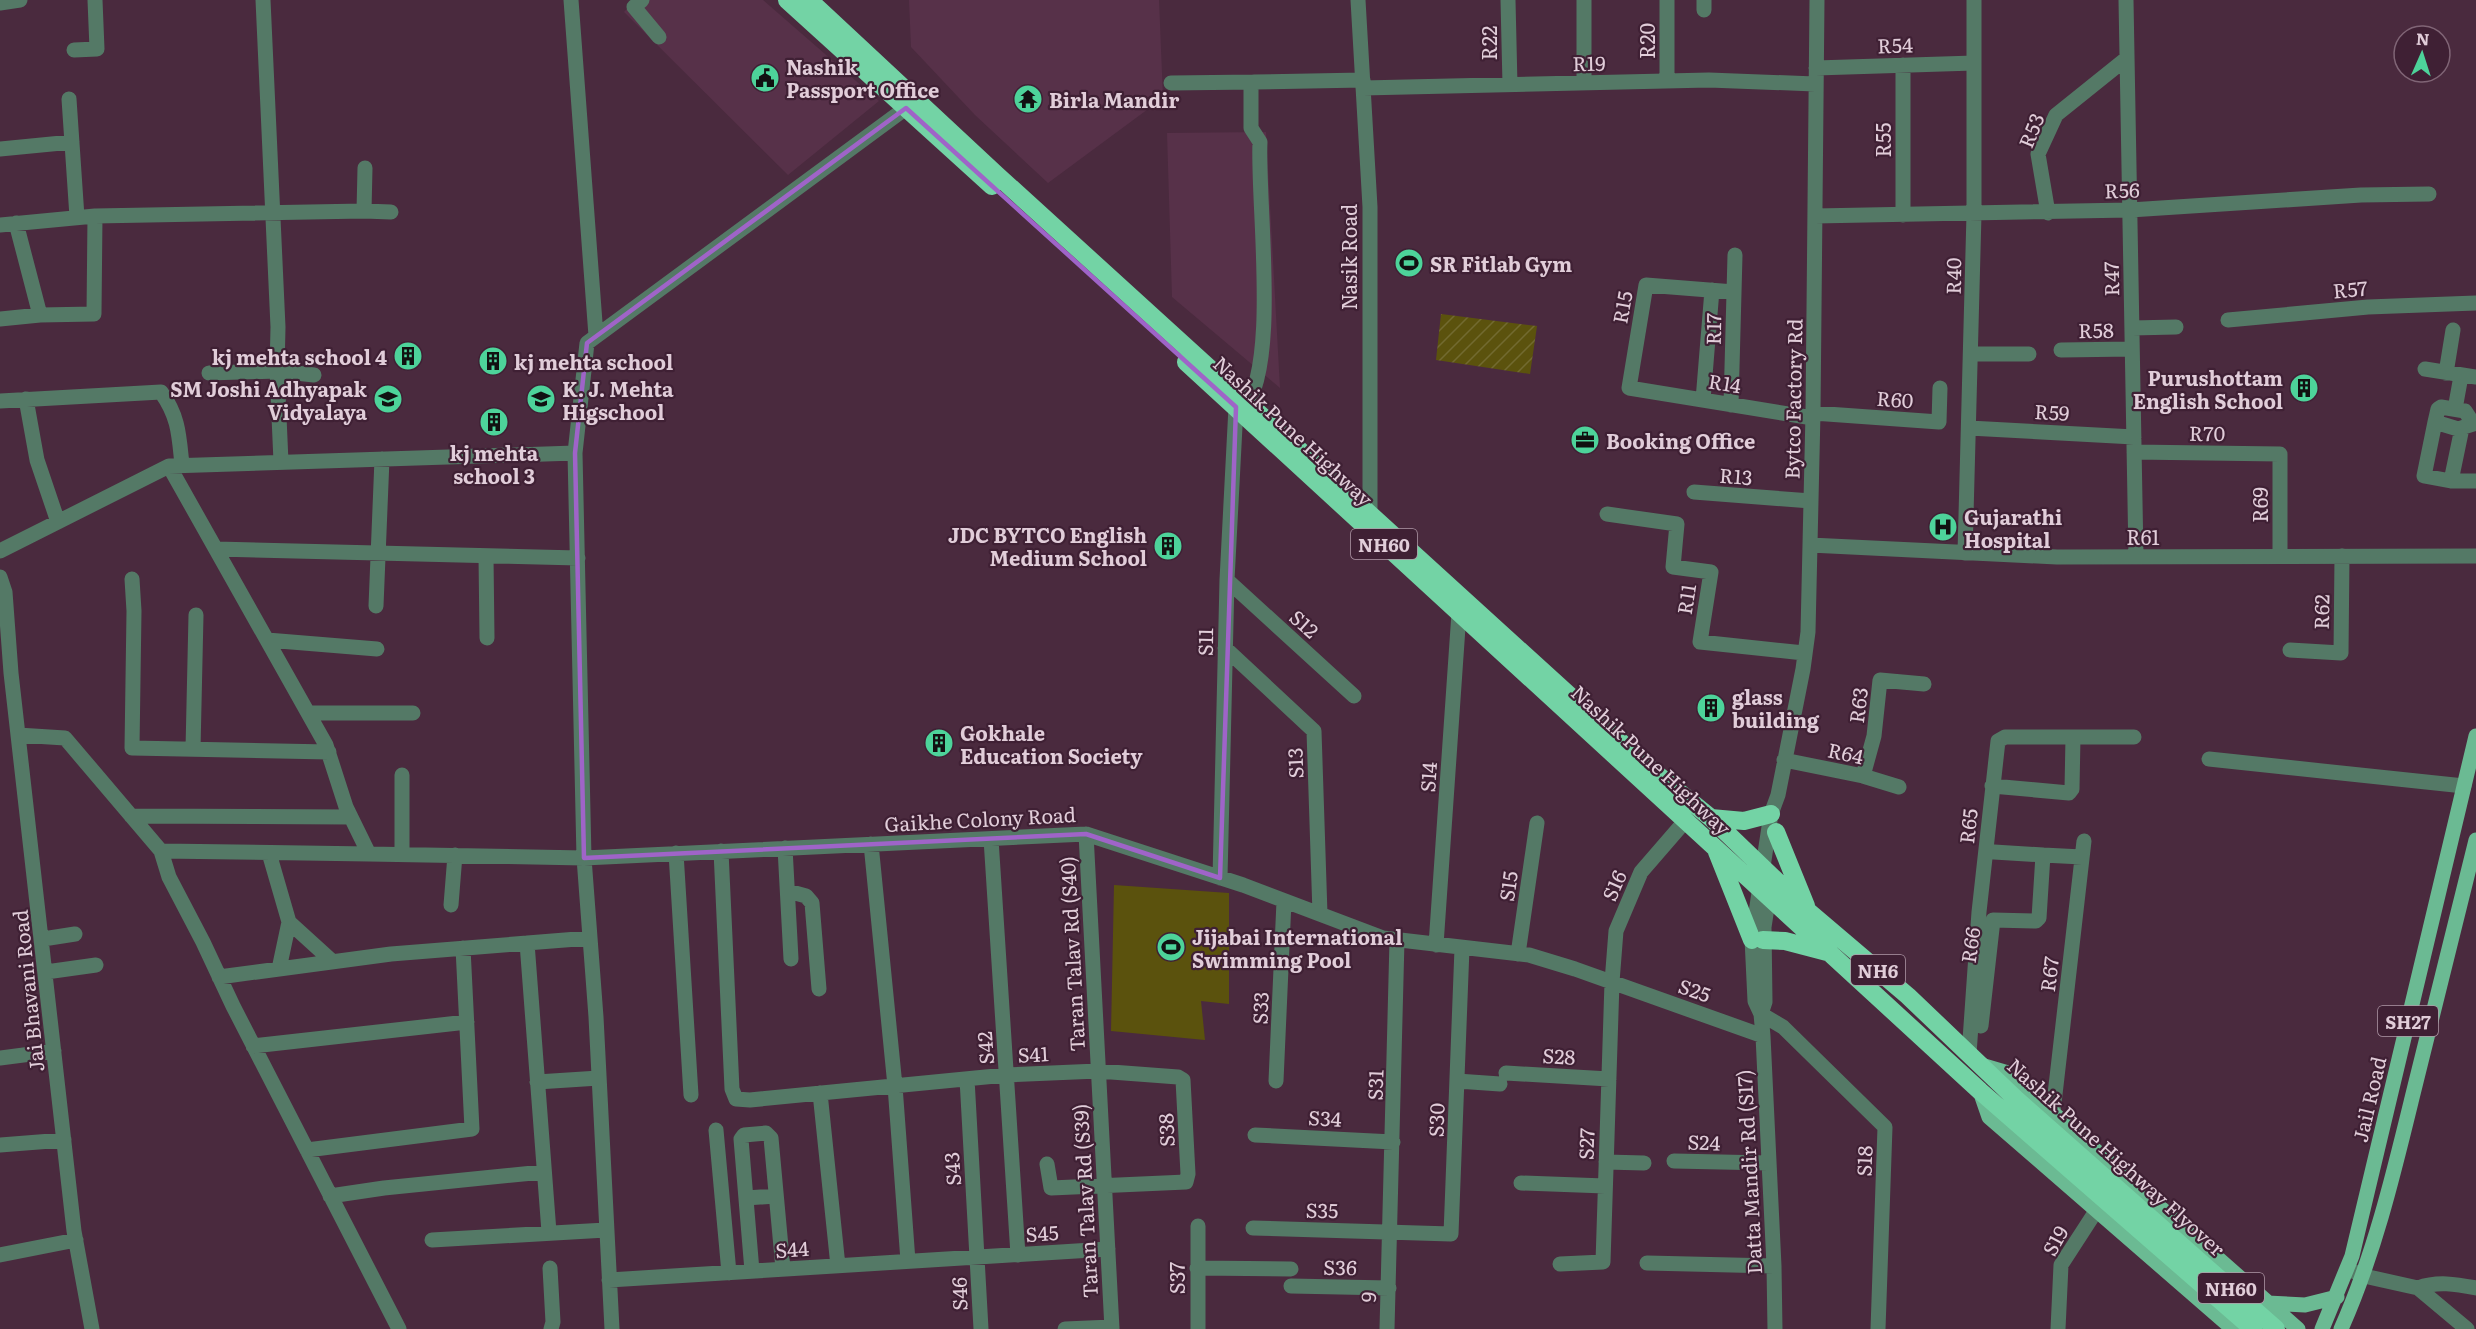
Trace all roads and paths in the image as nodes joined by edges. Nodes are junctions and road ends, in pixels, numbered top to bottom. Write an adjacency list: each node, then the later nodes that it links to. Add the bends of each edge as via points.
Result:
1 (95, 0): 15 (street, via 97,49)
2 (263, 0): 34 (street)
3 (571, 0): 55 (street)
4 (642, 0): 14 (street, via 634,7)
5 (787, 0): 13 (highway, Nashik Pune Highway / NH60)
6 (1358, 0): 24 (street, Nasik Road)
7 (1508, 0): 26 (street, R22)
8 (1584, 0): 23 (street)
9 (1667, 0): 20 (street, R20)
10 (1817, 0): 19 (street, Bytco Factory Rd)
11 (1974, 0): 17 (street, R40)
12 (2126, 0): 16 (street, R47)
13 (811, 5): 28 (highway, Nashik Pune Highway / NH60); 71 (highway, Nashik Pune Highway / NH60)
14 (659, 37)
15 (74, 50)
16 (2127, 58): 33 (street, R47); 37 (street, R53, via 2056,115 2038,154)
17 (1974, 63): 18 (street, R54); 38 (street, R40)
18 (1903, 65): 19 (street, R54); 39 (street, R55)
19 (1816, 68): 25 (street, Bytco Factory Rd)
20 (1667, 81): 23 (street, R19); 25 (street, R19)
21 (1171, 82): 22 (street, R19)
22 (1254, 82): 24 (street, R19); 71 (street, S11, via 1250,87 1250,123 1260,142 1265,318 1260,361)
23 (1584, 83): 26 (street, R19)
24 (1363, 84): 26 (street, R19); 88 (street, Nasik Road, via 1370,207)
25 (1815, 84): 41 (street, Bytco Factory Rd)
26 (1510, 85)
27 (69, 99): 29 (street)
28 (906, 108): 55 (street); 71 (highway, Nashik Pune Highway / NH60)
29 (72, 142): 30 (street); 42 (street)
30 (0, 149)
31 (365, 168): 35 (street)
32 (2429, 194): 33 (street, R56)
33 (2130, 210): 37 (street, R56); 53 (street, R47)
34 (272, 211): 35 (street); 40 (street); 61 (street)
35 (364, 211): 36 (street)
36 (391, 212)
37 (2048, 213): 38 (street, R56)
38 (1974, 214): 39 (street, R56); 58 (street, R40)
39 (1903, 215): 41 (street, R56)
40 (95, 216): 42 (street); 49 (street, via 94,314)
41 (1815, 216): 73 (street, Bytco Factory Rd)
42 (77, 217): 43 (street)
43 (16, 223): 44 (street); 49 (street)
44 (0, 225)
45 (1735, 255): 47 (street, R17)
46 (1712, 290): 47 (street, R15); 65 (street, R15, via 1646,285); 68 (street)
47 (1734, 292): 70 (street, R17)
48 (2476, 303): 51 (street, R57, via 2368,307)
49 (40, 315): 50 (street)
50 (0, 319)
51 (2228, 320)
52 (2176, 327): 53 (street)
53 (2132, 328): 56 (street, R47)
54 (2453, 330): 64 (street)
55 (596, 336): 78 (street, via 587,343)
56 (2132, 349): 57 (street, R58); 77 (street, R47)
57 (2061, 350)
58 (1971, 354): 59 (street); 76 (street, R40)
59 (2029, 354)
60 (2425, 369): 64 (street)
61 (277, 371): 62 (street); 63 (street); 81 (street)
62 (209, 372)
63 (314, 375)
64 (2461, 375): 72 (street)
65 (1629, 388): 68 (street, R14)
66 (1940, 388): 73 (street, R60, via 1939,422)
67 (26, 399): 69 (street); 82 (street, via 161,392 172,408 178,429); 89 (street, via 37,460)
68 (1703, 400): 70 (street, R14)
69 (0, 401)
70 (1731, 405): 73 (street, R14)
71 (1242, 407): 88 (highway, Nashik Pune Highway / NH60); 103 (street, S11); 105 (highway, Nashik Pune Highway / NH60)
72 (2455, 409): 74 (street, via 2441,407); 75 (street, via 2465,411)
73 (1813, 416): 86 (street, Bytco Factory Rd)
74 (2435, 422): 75 (street); 83 (street, via 2424,476)
75 (2470, 425): 83 (street)
76 (1969, 428): 77 (street, R59); 94 (street, R40)
77 (2134, 444): 79 (street, R70); 99 (street, R47)
78 (575, 453): 80 (street); 100 (street)
79 (2280, 454): 96 (street, R69)
80 (382, 459): 81 (street); 93 (street)
81 (281, 462): 82 (street)
82 (175, 465): 89 (street); 91 (street)
83 (2451, 481): 84 (street)
84 (2476, 481)
85 (1694, 492): 86 (street, R13)
86 (1811, 501): 90 (street, Bytco Factory Rd)
87 (1607, 514): 112 (street, R11, via 1677,524 1673,567 1711,572 1700,642)
88 (1370, 515): 135 (highway, Nashik Pune Highway / NH60, via 1648,767)
89 (58, 522): 92 (street)
90 (1810, 545): 94 (street, R61); 112 (street, Bytco Factory Rd)
91 (216, 549): 93 (street); 108 (street)
92 (0, 551)
93 (378, 553): 95 (street); 104 (street)
94 (1965, 553): 99 (street, R61)
95 (486, 555): 100 (street); 107 (street)
96 (2280, 556): 97 (street, R61); 99 (street, R61)
97 (2342, 556): 98 (street, R61); 111 (street, R62, via 2341,652)
98 (2476, 556)
99 (2136, 557)
100 (578, 558): 156 (street)
101 (0, 577): 114 (street, Jai Bhavani Road, via 5,592)
102 (132, 579): 122 (street, via 132,748)
103 (1227, 580): 109 (street, S11); 115 (street, S12)
104 (376, 606)
105 (1459, 613): 136 (highway, Nashik Pune Highway / NH60); 172 (street, S14)
106 (196, 615): 122 (street)
107 (487, 638)
108 (267, 640): 110 (street); 116 (street)
109 (1225, 648): 157 (street, S11); 163 (street, S13, via 1314,731)
110 (377, 649)
111 (2290, 650)
112 (1804, 653): 125 (street, Bytco Factory Rd)
113 (1924, 684): 127 (street, R63, via 1880,680 1874,736)
114 (7, 692): 118 (street, Jai Bhavani Road)
115 (1354, 696)
116 (308, 713): 117 (street); 123 (street)
117 (413, 713)
118 (18, 735): 133 (street, via 65,738); 168 (street, Jai Bhavani Road)
119 (2476, 736): 129 (main road, Jail Road / SH27)
120 (2073, 737): 121 (street, R65); 128 (street, R65, via 2000,738); 128 (street, via 2069,793)
121 (2134, 737)
122 (193, 749): 123 (street)
123 (329, 752): 134 (street)
124 (2209, 759): 129 (street)
125 (1784, 760): 127 (street, R64); 131 (street, Bytco Factory Rd)
126 (402, 775): 151 (street)
127 (1863, 776): 130 (street, R64)
128 (1992, 786): 164 (street, R65)
129 (2464, 786): 246 (main road, Jail Road / SH27)
130 (1899, 787)
131 (1778, 795): 132 (street, Bytco Factory Rd); 138 (street, Bytco Factory Rd)
132 (1771, 814): 135 (highway, via 1744,821); 158 (street, Bytco Factory Rd)
133 (131, 816): 134 (street); 146 (street)
134 (351, 817): 150 (street)
135 (1711, 818): 158 (highway, Nashik Pune Highway / NH60)
136 (1686, 820): 144 (highway, Nashik Pune Highway / NH60); 183 (street, S16, via 1641,872 1616,931)
137 (1537, 823): 175 (street, S15)
138 (1776, 832): 158 (street, Bytco Factory Rd); 162 (highway)
139 (1086, 834): 140 (street, Gaikhe Colony Road); 157 (street, Gaikhe Colony Road); 192 (street, Taran Talav Rd (S40))
140 (991, 839): 143 (street, Gaikhe Colony Road); 193 (street, S42)
141 (2476, 840): 249 (main road, via 2409,1111)
142 (2084, 842): 155 (street, R67)
143 (871, 844): 145 (street, Gaikhe Colony Road); 200 (street)
144 (1714, 847): 158 (highway, Nashik Pune Highway / NH60); 170 (highway)
145 (785, 848): 147 (street, Gaikhe Colony Road); 159 (street)
146 (161, 851): 149 (street, Gaikhe Colony Road); 182 (street, via 169,877)
147 (721, 851): 152 (street, Gaikhe Colony Road); 202 (street, S41, via 733,1095 750,1100)
148 (1994, 852): 154 (street)
149 (268, 853): 150 (street, Gaikhe Colony Road); 165 (street)
150 (369, 854): 151 (street, Gaikhe Colony Road)
151 (402, 854): 153 (street, Gaikhe Colony Road)
152 (676, 854): 156 (street, Gaikhe Colony Road); 203 (street)
153 (455, 855): 156 (street, Gaikhe Colony Road); 161 (street)
154 (2043, 855): 155 (street); 164 (street, R66, via 2039,918)
155 (2082, 857): 204 (street, R67)
156 (584, 858): 167 (street)
157 (1220, 878): 160 (street, Gaikhe Colony Road)
158 (1766, 883): 162 (highway, Nashik Pune Highway / NH6); 170 (street, Datta Mandir Rd (S17)); 176 (highway, Nashik Pune Highway / NH60)
159 (788, 891): 177 (street); 184 (street, via 806,896 812,903)
160 (1284, 901): 163 (street, Gaikhe Colony Road); 197 (street, S33)
161 (450, 905)
162 (1808, 911): 191 (highway, Nashik Pune Highway / NH6)
163 (1320, 914): 169 (street, Gaikhe Colony Road)
164 (1986, 919): 191 (street, R65)
165 (289, 922): 178 (street); 180 (street)
166 (75, 934): 168 (street)
167 (590, 938): 171 (street); 194 (street)
168 (43, 939): 181 (street, Jai Bhavani Road)
169 (1397, 940): 172 (street, Gaikhe Colony Road); 208 (street, S31)
170 (1758, 940): 176 (highway, via 1785,941); 185 (street, Datta Mandir Rd (S17), via 1766,1002)
171 (527, 943): 173 (street); 199 (street)
172 (1436, 945): 174 (street, Gaikhe Colony Road)
173 (463, 948): 178 (street); 186 (street)
174 (1462, 948): 175 (street, Gaikhe Colony Road); 198 (street, S30)
175 (1518, 954): 183 (street, S25)
176 (1832, 954): 201 (highway, Nashik Pune Highway / NH60)
177 (791, 959)
178 (333, 962): 180 (street)
179 (96, 965): 181 (street)
180 (279, 969): 182 (street)
181 (46, 972): 189 (street, Jai Bhavani Road)
182 (219, 977): 188 (street)
183 (1612, 982): 187 (street, S25); 196 (street, S27)
184 (819, 989)
185 (1761, 1014): 187 (street, Datta Mandir Rd (S17)); 266 (street, S18, via 1783,1027 1885,1127)
186 (467, 1022): 188 (street); 210 (street, via 472,1129)
187 (1763, 1036): 214 (street, Datta Mandir Rd (S17))
188 (253, 1046): 210 (street)
189 (54, 1051): 190 (street); 207 (street, Jai Bhavani Road)
190 (0, 1058)
191 (1976, 1060): 204 (main road, via 2008,1072); 232 (highway, Nashik Pune Highway Flyover / NH6)
192 (1098, 1071): 193 (street, S41); 218 (street, Taran Talav Rd (S39)); 218 (street, S38, via 1178,1077 1183,1082 1186,1182)
193 (1006, 1075): 195 (street, S41); 233 (street, S42)
194 (599, 1078): 199 (street); 226 (street)
195 (967, 1079): 200 (street, S41); 235 (street, S43)
196 (1609, 1079): 198 (street, S28); 212 (street, S27)
197 (1276, 1081)
198 (1457, 1081): 227 (street, S30, via 1451,1234)
199 (537, 1082): 216 (street)
200 (895, 1086): 202 (street, S41); 236 (street)
201 (1980, 1091): 223 (main road, via 1989,1117); 232 (highway, Nashik Pune Highway Flyover)
202 (820, 1093): 240 (street)
203 (690, 1095)
204 (2053, 1112): 255 (main road)
205 (716, 1130): 247 (street)
206 (1255, 1135): 208 (street, S34)
207 (64, 1140): 209 (street); 229 (street, Jai Bhavani Road)
208 (1393, 1142): 227 (street, S31)
209 (0, 1145)
210 (307, 1150): 220 (street)
211 (1674, 1161): 214 (street, S24)
212 (1606, 1162): 213 (street); 219 (street, S27)
213 (1644, 1163)
214 (1768, 1163): 241 (street, Datta Mandir Rd (S17))
215 (1047, 1164): 218 (street, via 1051,1188)
216 (543, 1172): 220 (street); 228 (street)
217 (1521, 1183): 219 (street)
218 (1105, 1186): 231 (street, Taran Talav Rd (S39))
219 (1605, 1186): 238 (street, S27, via 1603,1262)
220 (330, 1196): 258 (street)
221 (776, 1196): 222 (street); 222 (street, via 770,1136 744,1135 741,1138); 239 (street)
222 (746, 1198): 242 (street)
223 (2096, 1211): 267 (street, S19, via 2061,1265); 268 (main road)
224 (1198, 1226): 244 (street, S37)
225 (1253, 1228): 227 (street, S35)
226 (606, 1230): 228 (street); 248 (street)
227 (1390, 1231): 251 (street, 9)
228 (549, 1232): 230 (street)
229 (76, 1240): 234 (street); 257 (street, Jai Bhavani Road)
230 (432, 1240)
231 (1108, 1249): 233 (street, S45); 256 (street, Taran Talav Rd (S39))
232 (2177, 1251): 269 (highway, Nashik Pune Highway Flyover / NH60); 270 (highway, Nashik Pune Highway Flyover / NH60)
233 (1018, 1255): 235 (street, S45)
234 (0, 1256)
235 (978, 1257): 236 (street, S44); 261 (street, S46)
236 (908, 1261): 240 (street, S44)
237 (1647, 1263): 241 (street)
238 (1560, 1264)
239 (782, 1265): 240 (street, S44); 242 (street, S44)
240 (838, 1266)
241 (1774, 1266): 265 (street, Datta Mandir Rd (S17))
242 (751, 1267): 247 (street, S44)
243 (550, 1268): 259 (street)
244 (1197, 1268): 245 (street); 263 (street, S37)
245 (1291, 1269)
246 (2348, 1269): 249 (street); 254 (main road, Jail Road / SH27)
247 (729, 1273): 248 (street, S44)
248 (609, 1280): 260 (street)
249 (2361, 1282): 252 (street); 273 (main road)
250 (1291, 1286): 251 (street, S36)
251 (1389, 1288): 264 (street, 9)
252 (2418, 1288): 253 (street, via 2429,1284); 274 (street)
253 (2476, 1288)
254 (2337, 1297): 255 (main road, via 2305,1305); 272 (main road, Jail Road / SH27)
255 (2267, 1302): 271 (main road)
256 (1112, 1328): 262 (street)
257 (92, 1329)
258 (399, 1329)
259 (551, 1329)
260 (612, 1329)
261 (981, 1329)
262 (1065, 1329)
263 (1198, 1329)
264 (1387, 1329)
265 (1775, 1329)
266 (1878, 1329)
267 (2058, 1329)
268 (2233, 1329)
269 (2253, 1329)
270 (2276, 1329)
271 (2298, 1329)
272 (2322, 1329)
273 (2341, 1329)
274 (2467, 1329)

